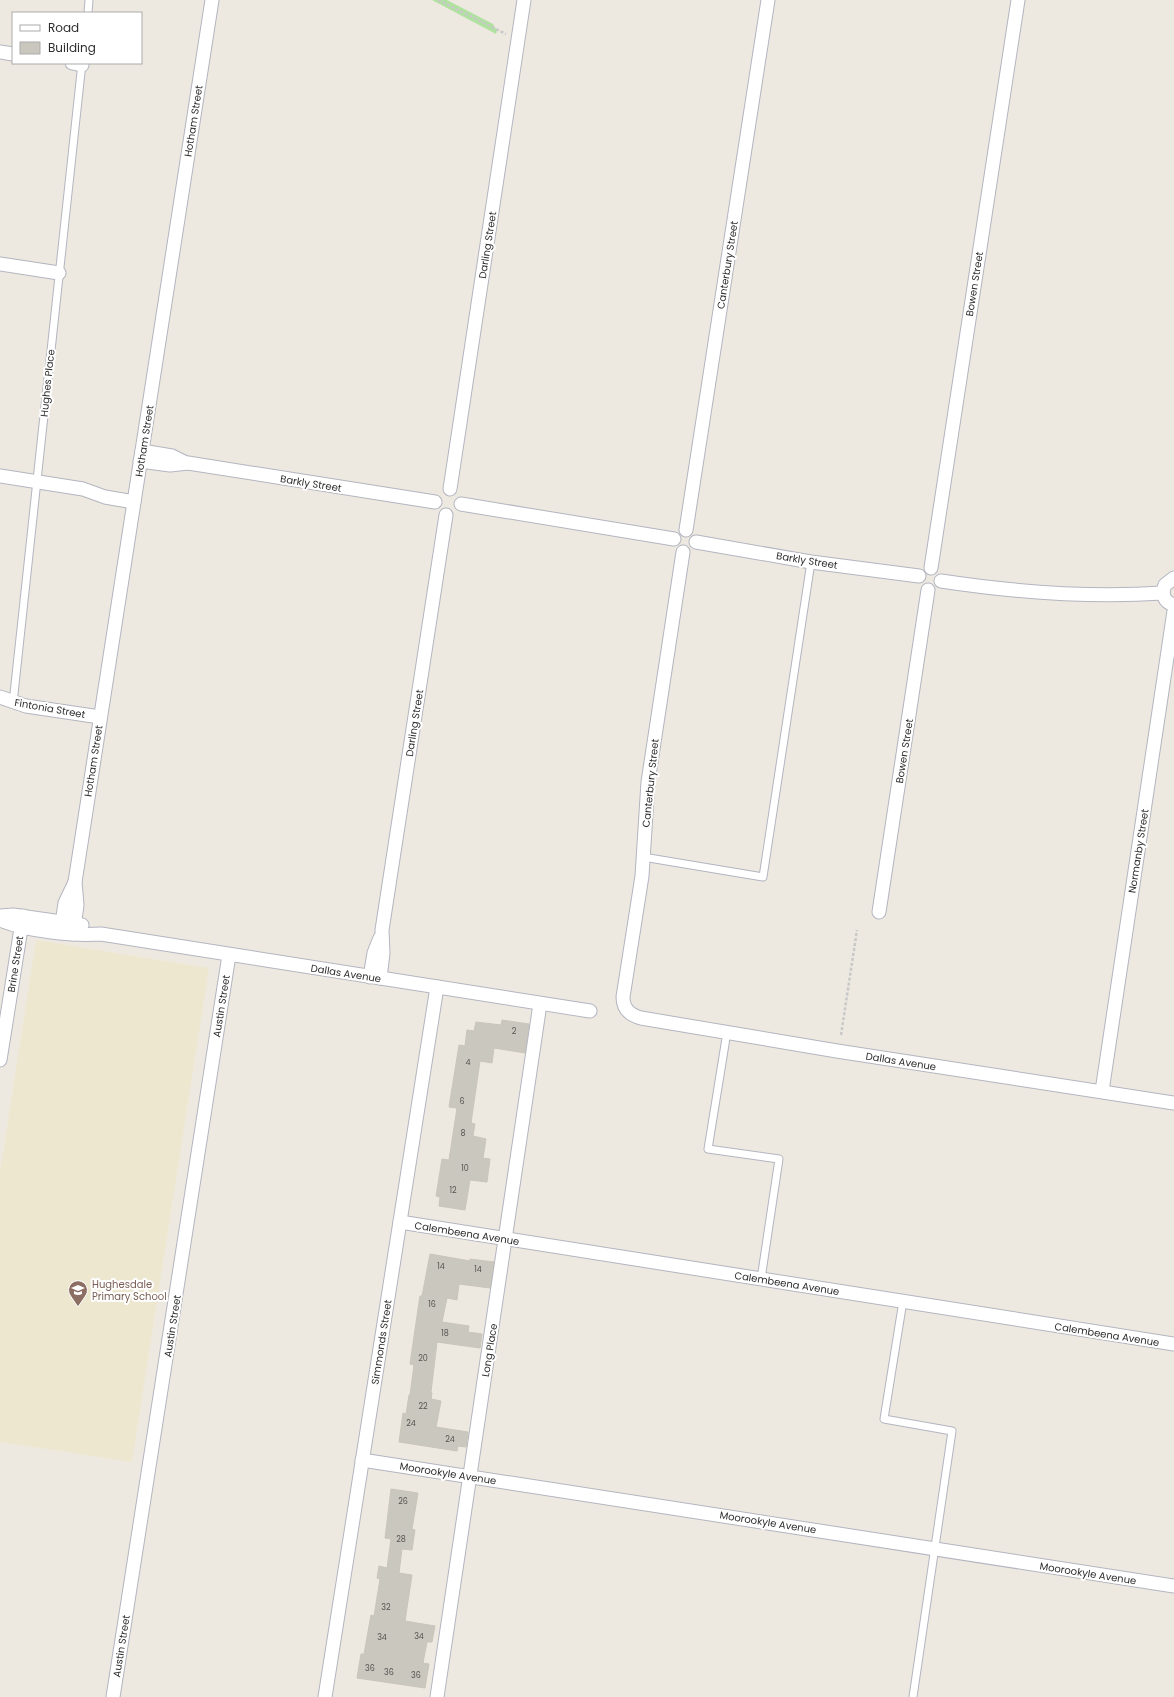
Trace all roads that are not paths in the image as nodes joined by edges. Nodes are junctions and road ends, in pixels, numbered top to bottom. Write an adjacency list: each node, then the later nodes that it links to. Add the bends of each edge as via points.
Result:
1 (89, 0): 6 (lane)
2 (212, 0): 12 (street, Hotham Street)
3 (524, 0): 15 (street, Darling Street)
4 (768, 0): 20 (street, Canterbury Street)
5 (1018, 0): 25 (street, Bowen Street)
6 (88, 12)
7 (0, 52): 8 (street)
8 (12, 54)
9 (79, 64): 11 (lane, Hughes Place)
10 (0, 264): 11 (street)
11 (59, 273): 14 (lane, Hughes Place)
12 (141, 456): 16 (street, Hotham Street); 17 (street, Barkly Street, via 172,456 188,463)
13 (0, 476): 14 (street)
14 (37, 482): 16 (street, via 83,490 107,488); 34 (lane, Hughes Place)
15 (450, 490): 17 (street, via 438,494); 18 (street, via 458,493)
16 (135, 498): 35 (street, Hotham Street)
17 (435, 502): 19 (street, via 437,509)
18 (461, 504): 19 (street, via 458,512); 21 (street)
19 (446, 515): 43 (street, Darling Street, via 382,930 374,952)
20 (686, 530): 21 (street, via 680,531); 22 (street, via 693,533)
21 (674, 539): 23 (street, via 675,546)
22 (696, 542): 23 (street, via 690,551); 24 (street, Barkly Street)
23 (683, 552): 36 (street, Canterbury Street, via 648,782)
24 (811, 562): 26 (street, Barkly Street); 36 (lane, via 763,877)
25 (931, 568): 26 (street, via 922,571); 28 (street, via 939,574)
26 (919, 576): 29 (street, via 920,584)
27 (1174, 578): 30 (street, via 1164,585)
28 (941, 580): 29 (street, via 935,589); 30 (street, via 996,589 1055,594)
29 (928, 590): 37 (street, Bowen Street)
30 (1163, 593): 31 (street, via 1167,601)
31 (1174, 605)
32 (1174, 611): 50 (street, Normanby Street)
33 (0, 697): 34 (street, Fintonia Street)
34 (13, 702): 35 (street, Fintonia Street)
35 (100, 717): 41 (street, Hotham Street, via 75,882 77,905)
36 (642, 857): 47 (street, Canterbury Street, via 642,876 623,997 624,1006)
37 (879, 912)
38 (0, 916): 40 (street, Dallas Avenue, via 14,915)
39 (0, 920): 40 (street, Dallas Avenue, via 12,925)
40 (22, 921): 41 (street, Dallas Avenue); 49 (street, Brine Street)
41 (67, 928): 42 (street, Dallas Avenue)
42 (229, 955): 43 (street, Dallas Avenue); 62 (street, Austin Street)
43 (375, 977): 44 (street, Dallas Avenue)
44 (437, 987): 45 (street, Dallas Avenue); 52 (street, Simmonds Street)
45 (540, 1004): 46 (street, Dallas Avenue); 53 (street, Long Place)
46 (590, 1011)
47 (630, 1013): 48 (street, Dallas Avenue, via 641,1018)
48 (727, 1032): 50 (street, Dallas Avenue); 54 (lane, via 708,1148 780,1159)
49 (0, 1060)
50 (1102, 1091): 51 (street, Dallas Avenue)
51 (1174, 1103)
52 (400, 1222): 53 (street, Calembeena Avenue); 57 (street, Simmonds Street)
53 (506, 1239): 54 (street, Calembeena Avenue); 58 (street, Long Place)
54 (761, 1279): 55 (street, Calembeena Avenue)
55 (903, 1301): 56 (street, Calembeena Avenue); 59 (lane, via 884,1420 952,1431)
56 (1174, 1344)
57 (362, 1460): 58 (street, Moorookyle Avenue); 61 (street, Simmonds Street)
58 (470, 1476): 59 (street, Moorookyle Avenue); 63 (street, Long Place)
59 (935, 1548): 60 (street, Moorookyle Avenue); 64 (lane)
60 (1174, 1586)
61 (329, 1696)
62 (113, 1697)
63 (437, 1697)
64 (913, 1697)

